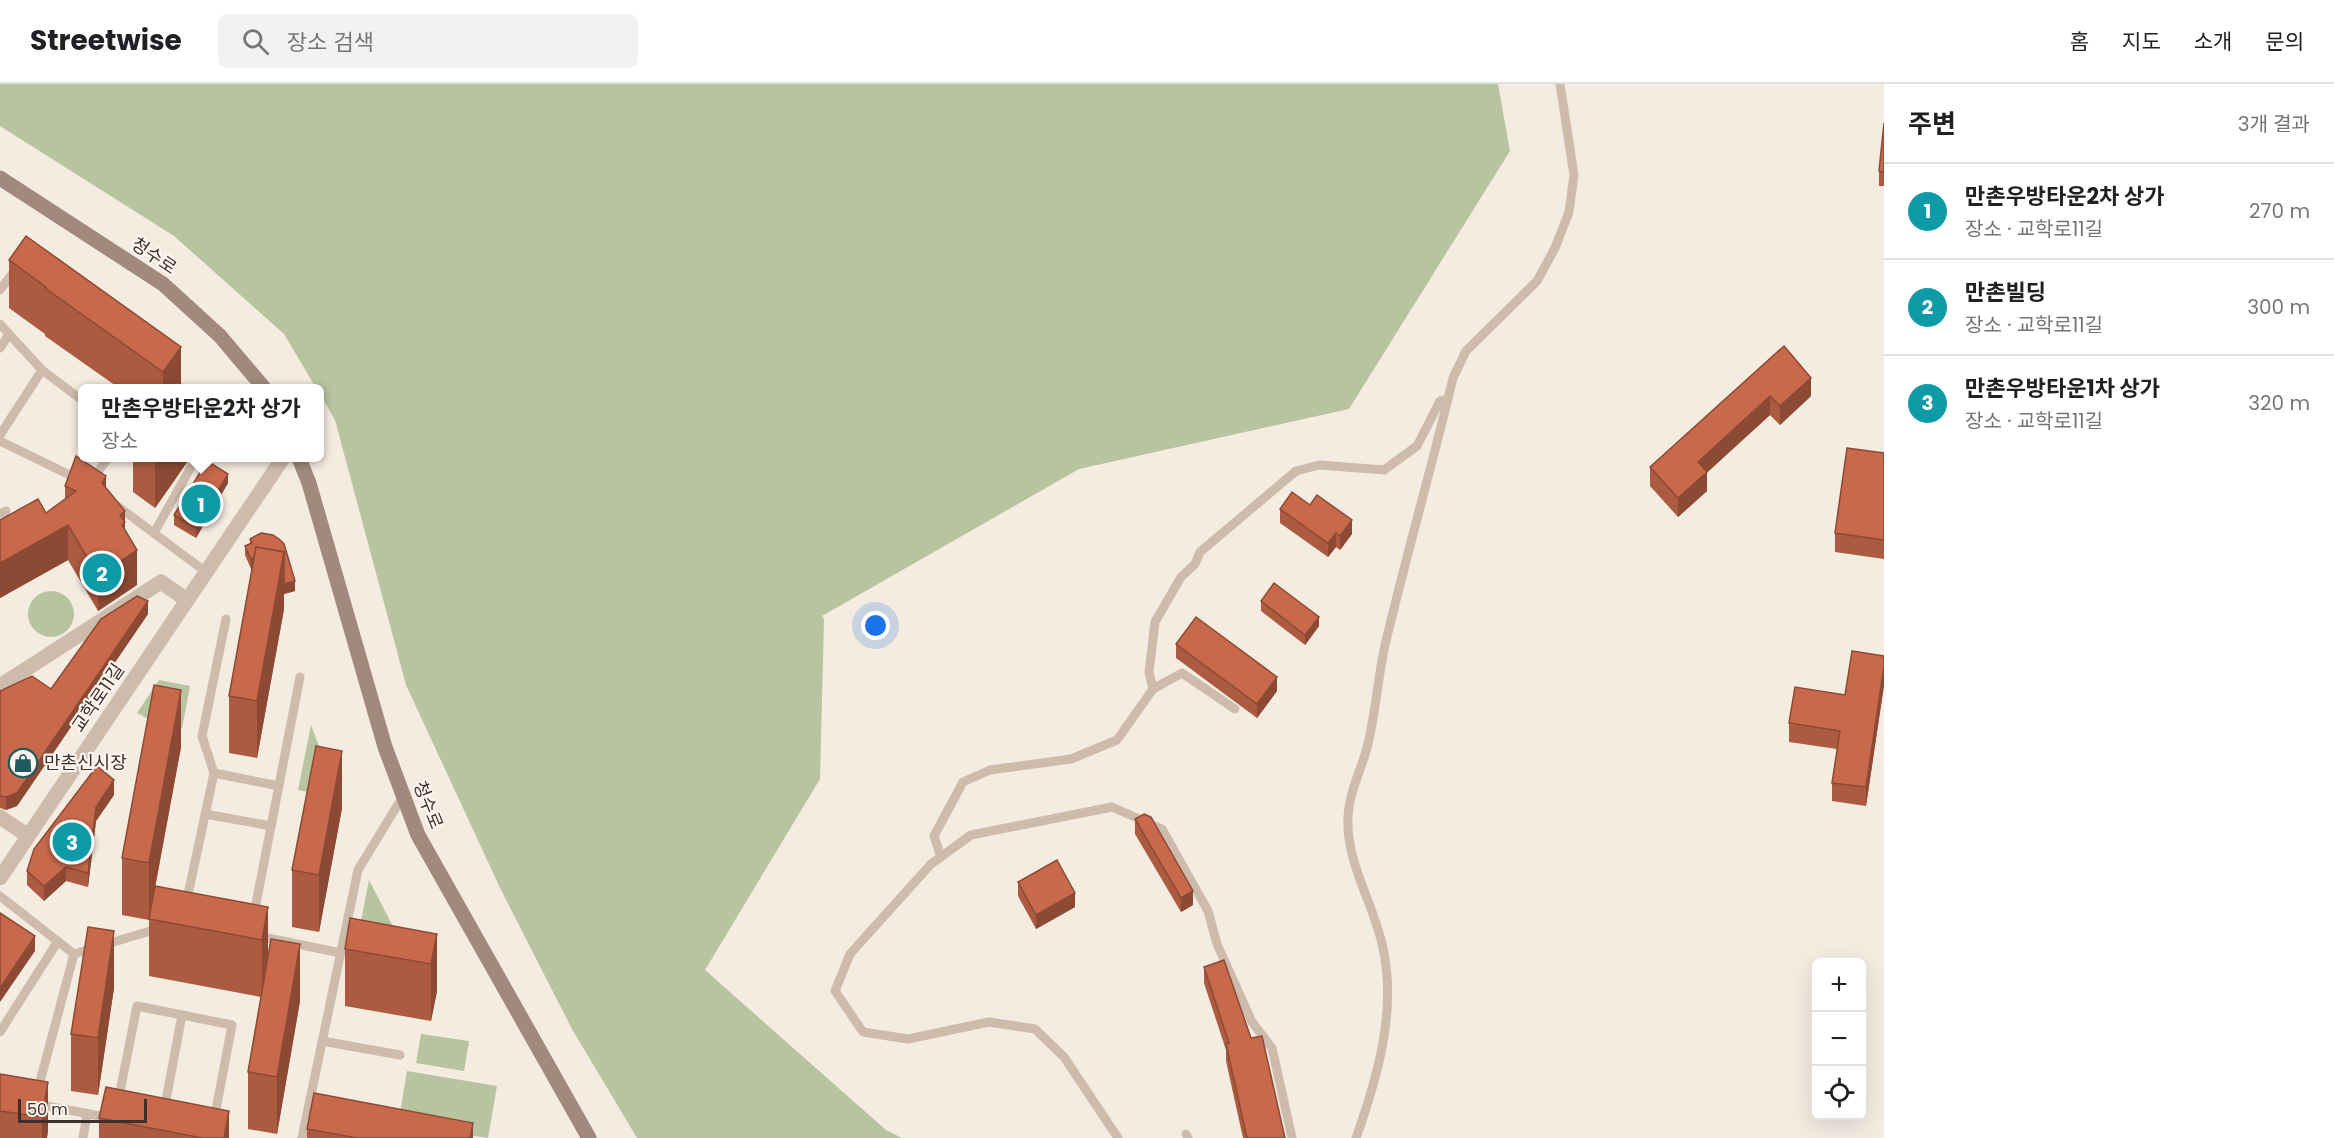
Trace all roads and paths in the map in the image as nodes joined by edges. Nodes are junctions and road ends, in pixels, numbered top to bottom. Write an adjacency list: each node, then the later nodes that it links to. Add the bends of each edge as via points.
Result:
1 (1560, 84): 11 (lane, via 1574,175 1569,212 1537,281 1466,351)
2 (0, 179): 9 (main road, 청수로, via 164,284 220,336)
3 (25, 275): 4 (lane, via 16,269)
4 (0, 290)
5 (0, 324): 6 (lane)
6 (9, 334): 7 (lane); 8 (lane)
7 (0, 348)
8 (42, 370): 10 (lane); 12 (lane)
9 (261, 384)
10 (78, 397)
11 (1448, 399): 27 (lane, via 1440,401 1417,446 1384,470 1319,465 1296,471 1200,552 1155,622 1149,672); 62 (lane, via 1385,643 1368,744 1352,789 1348,817 1349,846 1383,947 1389,986 1383,1041)
12 (0, 435)
13 (0, 441): 18 (lane)
14 (105, 462): 18 (lane)
15 (194, 462): 21 (lane)
16 (280, 462): 22 (street, 교학로11길)
17 (301, 462): 31 (main road, 청수로, via 385,747)
18 (89, 485): 19 (lane)
19 (98, 492)
20 (108, 498): 21 (lane)
21 (154, 533): 22 (lane)
22 (206, 572): 23 (street, 교학로11길)
23 (187, 600): 26 (street, via 161,582); 35 (street, 교학로11길)
24 (226, 619): 29 (lane, via 202,736)
25 (300, 677): 30 (lane)
26 (0, 686)
27 (1154, 689): 28 (lane, via 1182,673); 36 (lane, via 1118,740 1071,759 990,770 963,782 934,836)
28 (1235, 710)
29 (214, 773): 30 (lane); 32 (lane)
30 (279, 786): 34 (lane)
31 (404, 796): 42 (lane, via 358,870); 59 (main road, 청수로, via 418,835)
32 (205, 814): 34 (lane); 39 (lane)
33 (0, 817): 35 (street)
34 (271, 826): 42 (lane, via 250,934)
35 (28, 836): 37 (street, 교학로11길)
36 (941, 856): 60 (lane, via 850,954 835,991 863,1032 908,1039 989,1022 1035,1029 1064,1057); 61 (lane, via 971,835 1112,807 1162,829 1208,911 1217,944 1252,1022 1272,1048)
37 (0, 878)
38 (0, 896): 41 (lane)
39 (185, 910)
40 (171, 924): 43 (lane)
41 (58, 941): 43 (lane); 45 (lane)
42 (341, 953): 46 (lane)
43 (74, 954): 49 (lane)
44 (182, 1015): 53 (lane); 54 (lane, via 137,1006); 56 (lane, via 232,1025)
45 (0, 1032)
46 (322, 1041): 47 (lane); 50 (lane)
47 (400, 1055)
48 (23, 1101): 49 (lane)
49 (34, 1104): 52 (lane)
50 (308, 1108): 51 (lane); 58 (lane)
51 (319, 1111)
52 (87, 1114): 54 (lane); 57 (lane)
53 (163, 1117)
54 (115, 1119): 55 (lane)
55 (126, 1121)
56 (213, 1126)
57 (83, 1138)
58 (302, 1138)
59 (589, 1138)
60 (1118, 1138)
61 (1292, 1138)
62 (1356, 1138)

